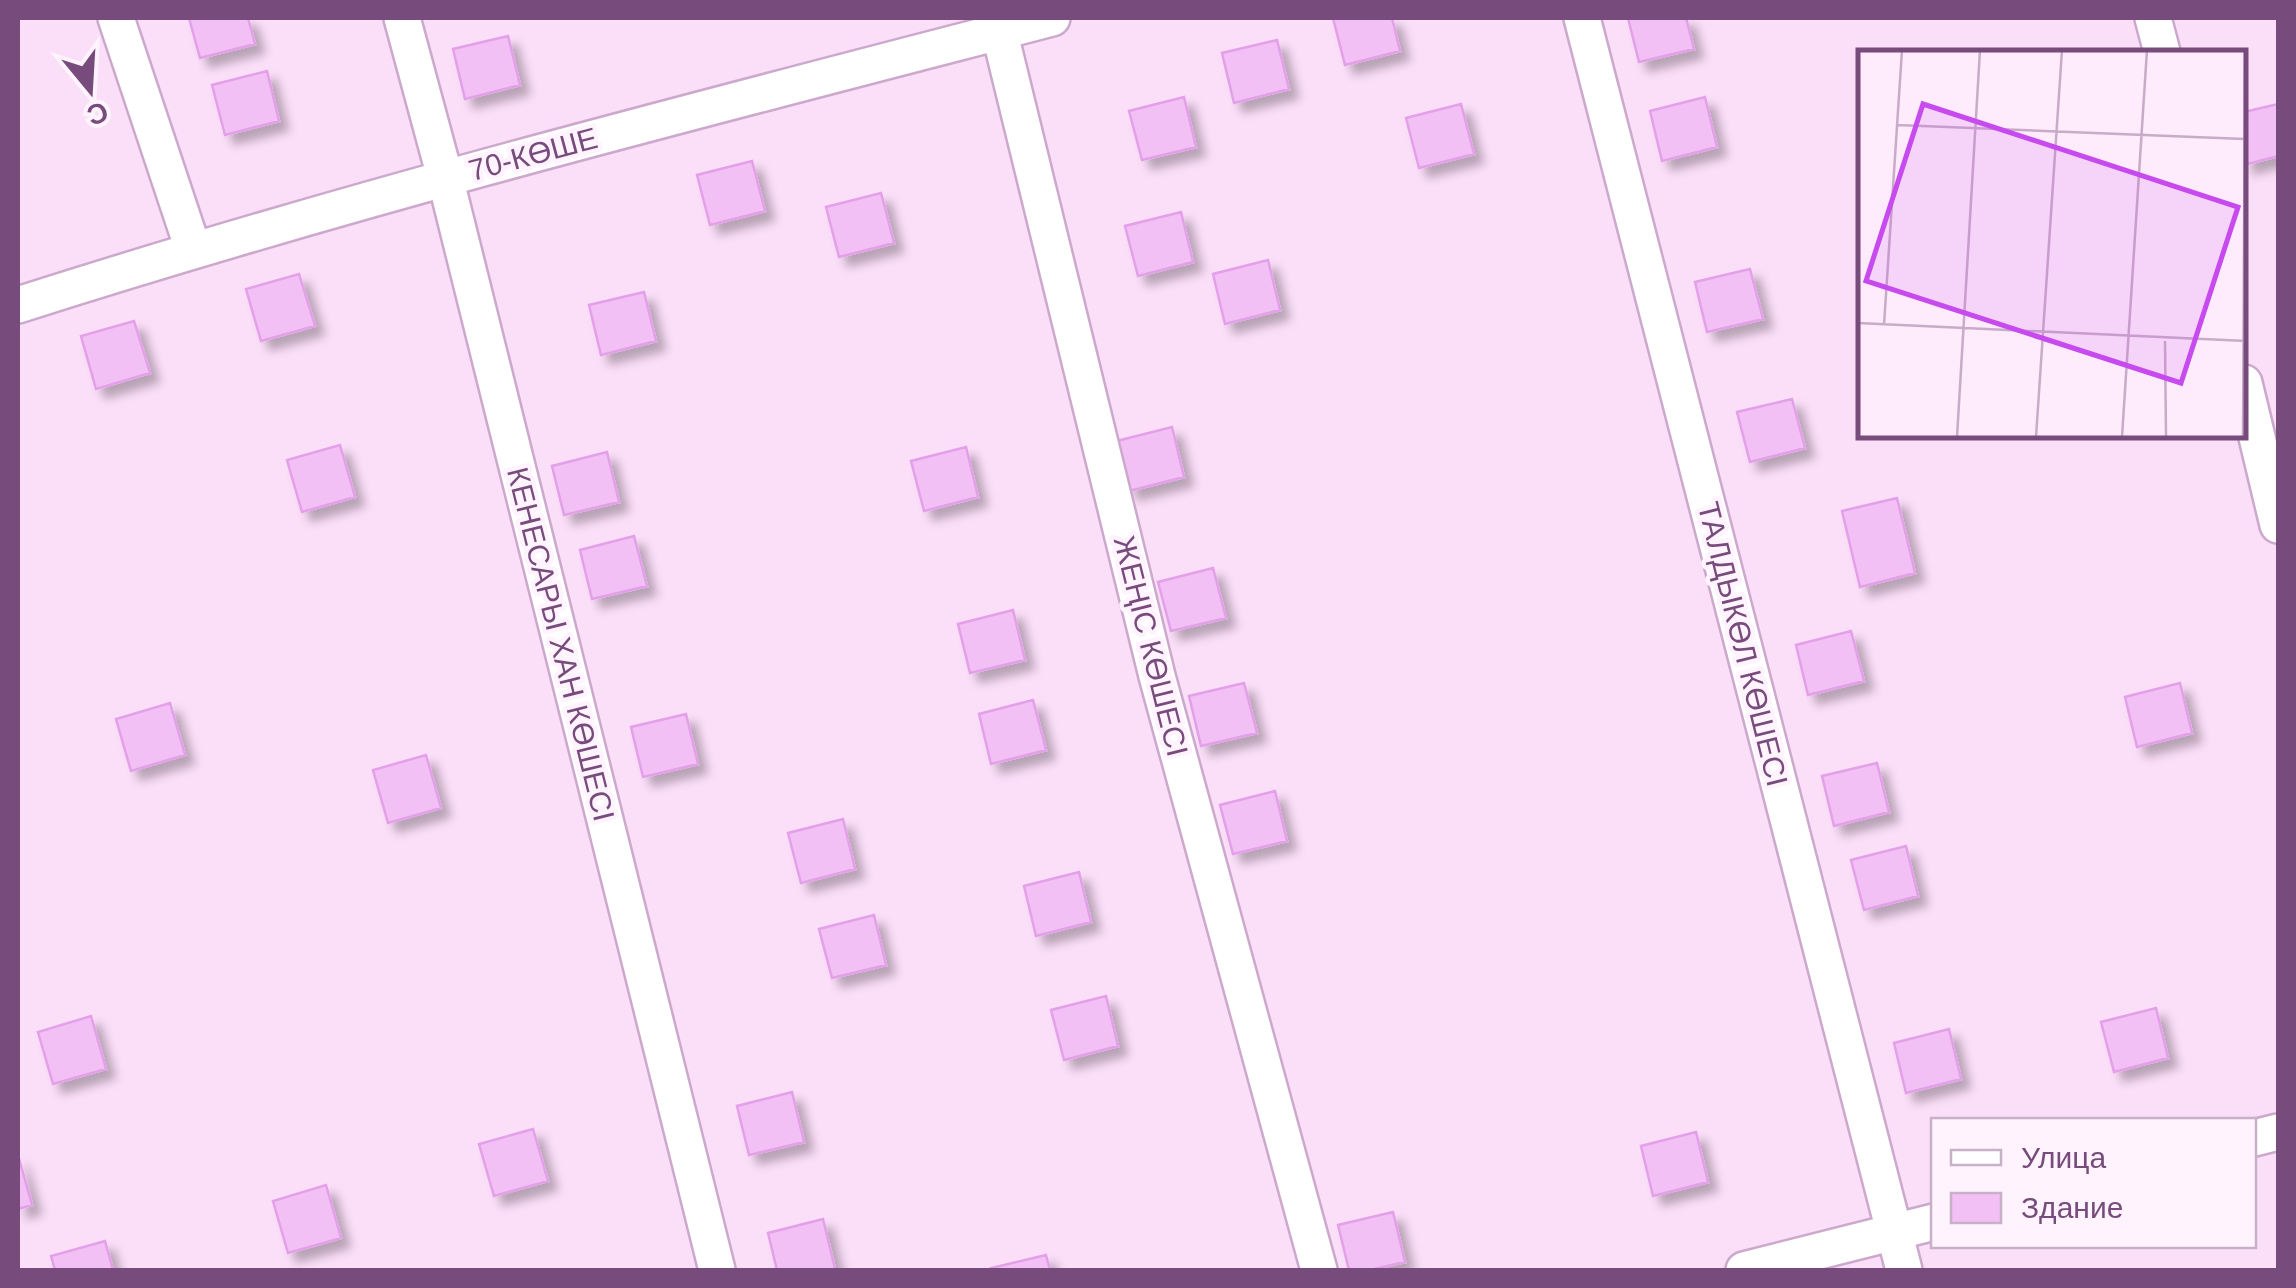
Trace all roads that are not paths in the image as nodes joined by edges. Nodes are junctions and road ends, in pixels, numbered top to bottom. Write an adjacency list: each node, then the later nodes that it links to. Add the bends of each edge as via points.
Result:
1 (116, 18): 9 (street)
2 (402, 18): 8 (street, КЕНЕСАРЫ ХАН КӨШЕСІ)
3 (1052, 18): 6 (street, 70-КӨШЕ)
4 (1582, 18): 14 (street, ТАЛДЫКӨЛ КӨШЕСІ)
5 (2154, 18): 7 (street)
6 (997, 24): 8 (street, 70-КӨШЕ); 16 (street, ЖЕҢІС КӨШЕСІ, via 1157,676)
7 (2162, 50)
8 (445, 177): 9 (street, 70-КӨШЕ); 15 (street, КЕНЕСАРЫ ХАН КӨШЕСІ)
9 (193, 248): 10 (street, 70-КӨШЕ)
10 (18, 304)
11 (2246, 391): 12 (street)
12 (2278, 524)
13 (1931, 1223): 14 (street)
14 (1894, 1232): 17 (street); 18 (street, ТАЛДЫКӨЛ КӨШЕСІ)
15 (717, 1270)
16 (1319, 1270)
17 (1744, 1270)
18 (1904, 1270)

